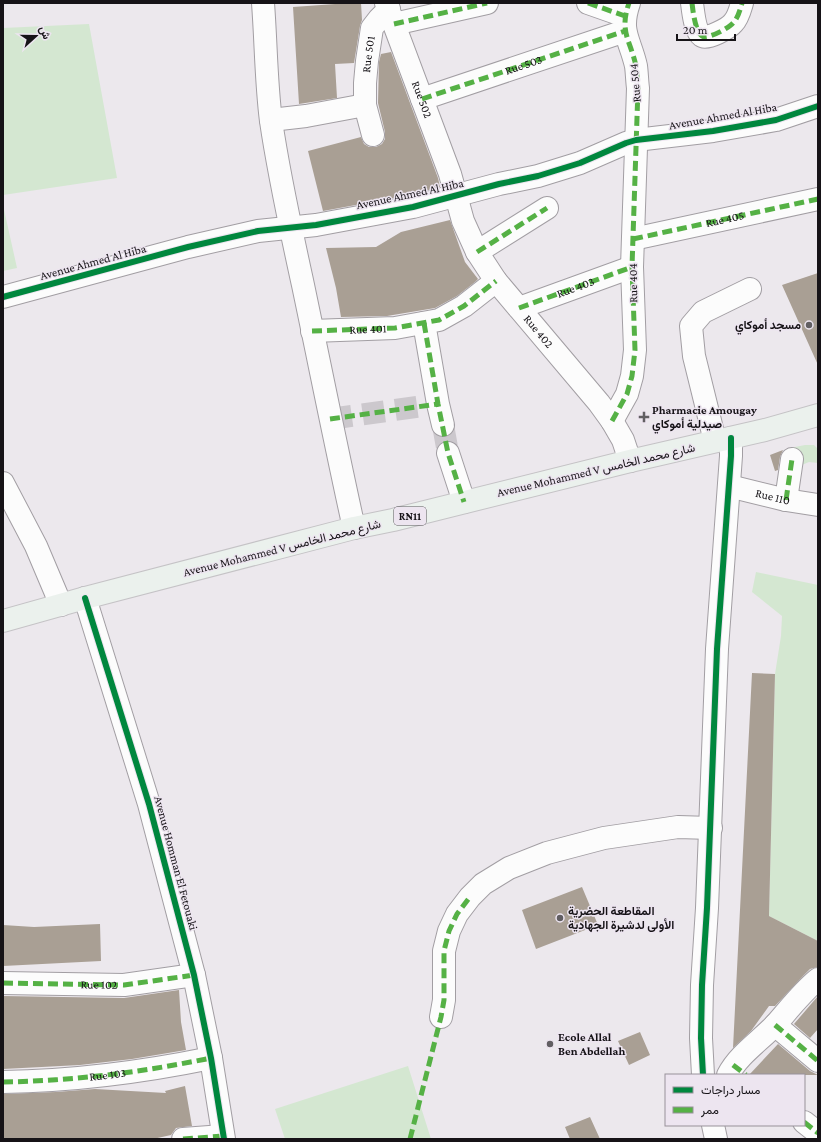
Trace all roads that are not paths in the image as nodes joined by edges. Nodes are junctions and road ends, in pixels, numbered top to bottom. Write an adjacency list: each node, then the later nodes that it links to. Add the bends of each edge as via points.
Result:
1 (263, 3): 11 (street)
2 (487, 3): 6 (street)
3 (588, 3): 7 (street)
4 (692, 3): 5 (street, via 699,32 705,37 733,24)
5 (742, 3)
6 (390, 12): 8 (street, Rue 502); 9 (street, Rue 501, via 379,19 372,28 367,60)
7 (626, 16): 8 (street, Rue 503); 13 (street, Rue 504, via 638,88)
8 (422, 99): 14 (street, Rue 502)
9 (365, 105): 11 (street); 12 (street, Rue 501)
10 (818, 106): 13 (street, Avenue Ahmed Al Hiba, via 776,120)
11 (271, 120): 17 (street)
12 (372, 135)
13 (636, 140): 14 (street, Avenue Ahmed Al Hiba, via 580,163); 18 (street, Rue 404)
14 (456, 196): 17 (street, Avenue Ahmed Al Hiba, via 413,207 316,225); 19 (street, Rue 402, via 463,221)
15 (818, 199): 18 (street, Rue 405)
16 (547, 208): 19 (street)
17 (289, 227): 23 (street, Avenue Ahmed Al Hiba, via 258,231 188,247); 26 (street)
18 (633, 239): 20 (street, Rue 404)
19 (477, 252): 21 (street, Rue 402)
20 (632, 267): 24 (street, Rue 403); 28 (street, Rue 404, via 635,350 632,376 627,394)
21 (496, 281): 24 (street, Rue 402); 25 (street, Rue 401, via 451,314)
22 (750, 289): 30 (street, via 703,312 691,326 694,356)
23 (3, 297)
24 (519, 308): 28 (street, Rue 402)
25 (424, 323): 26 (street, Rue 401, via 395,328); 29 (street)
26 (312, 331): 39 (street)
27 (818, 415): 30 (main road, Avenue Mohammed V شارع محمد الخامس / RN11)
28 (612, 421): 33 (street, Rue 402, via 623,440)
29 (442, 425)
30 (723, 440): 33 (main road, Avenue Mohammed V شارع محمد الخامس / RN11); 35 (street)
31 (448, 453): 37 (street)
32 (792, 459): 36 (street)
33 (630, 461): 37 (main road, Avenue Mohammed V شارع محمد الخامس / RN11)
34 (3, 483): 41 (street, via 36,546)
35 (729, 486): 36 (street, Rue 110); 43 (street, via 717,649)
36 (786, 500): 38 (street, Rue 110)
37 (464, 502): 39 (main road, Avenue Mohammed V شارع محمد الخامس / RN11)
38 (818, 505)
39 (354, 528): 40 (main road, Avenue Mohammed V شارع محمد الخامس / RN11)
40 (85, 598): 41 (main road, Avenue Mohammed V شارع محمد الخامس / RN11); 44 (street, Avenue Homman El Fetouaki, via 149,804)
41 (61, 605): 42 (main road, Avenue Mohammed V شارع محمد الخامس / RN11)
42 (3, 621)
43 (711, 828): 47 (street, via 678,827 604,838 547,853 509,868 483,884 457,914 449,931 444,951); 52 (street, via 702,1000)
44 (194, 975): 46 (street, Rue 102, via 124,985); 49 (street, Avenue Homman El Fetouaki)
45 (818, 979): 48 (street)
46 (3, 983)
47 (442, 1017)
48 (775, 1024): 50 (street); 51 (street)
49 (211, 1058): 53 (street, Rue 103, via 111,1075); 55 (street, Avenue Homman El Fetouaki)
50 (818, 1061)
51 (736, 1072)
52 (703, 1074)
53 (3, 1082)
54 (713, 1126): 57 (street)
55 (224, 1137): 56 (street)
56 (183, 1139)
57 (716, 1139)

